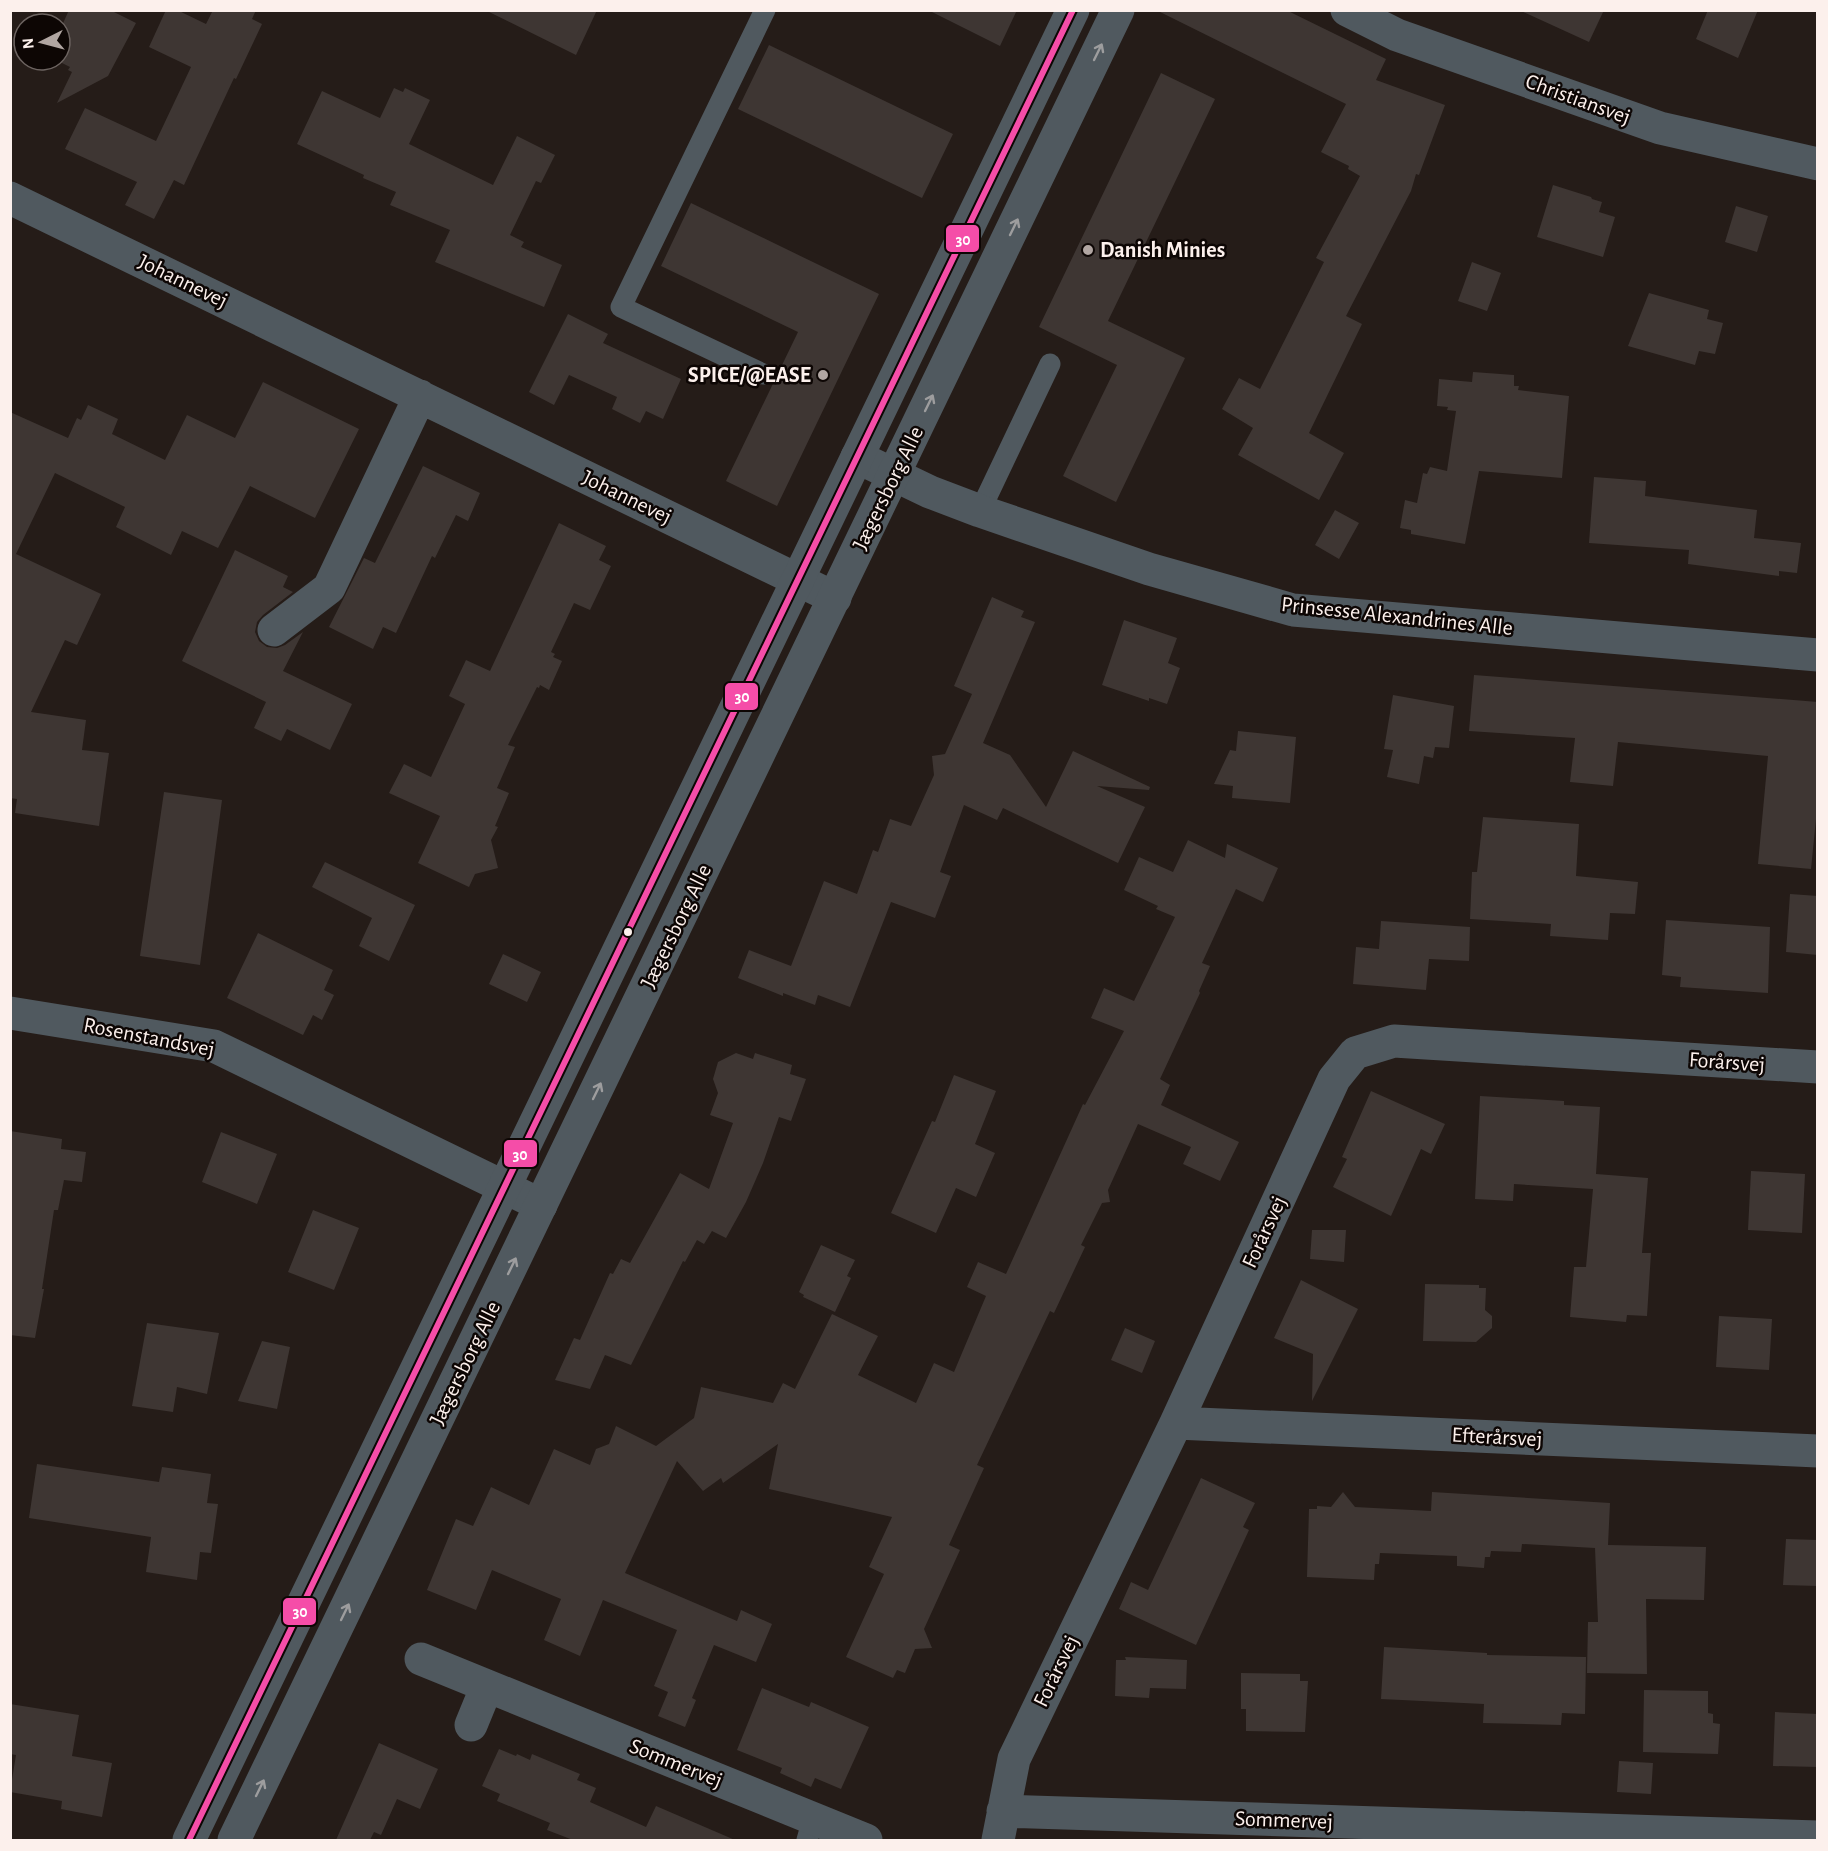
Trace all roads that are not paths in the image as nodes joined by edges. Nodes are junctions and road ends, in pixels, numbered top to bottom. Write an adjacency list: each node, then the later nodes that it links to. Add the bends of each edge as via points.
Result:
1 (765, 10): 8 (lane, via 621,307)
2 (1073, 10): 10 (street, Jægersborg Alle)
3 (1118, 10): 11 (street, Jægersborg Alle, one-way to 3)
4 (1347, 10): 5 (street, Christiansvej, via 1397,35 1660,128)
5 (1818, 164)
6 (10, 198): 9 (street, Johannevej)
7 (1050, 364): 12 (lane)
8 (763, 374)
9 (420, 396): 13 (street, Johannevej); 15 (street, via 329,588)
10 (857, 457): 11 (street, Prinsesse Alexandrines Alle); 13 (street, Jægersborg Alle)
11 (894, 475): 12 (street, Prinsesse Alexandrines Alle); 14 (street, Jægersborg Alle)
12 (980, 511): 16 (street, Prinsesse Alexandrines Alle, via 1149,569 1293,609)
13 (798, 580): 14 (street, Johannevej); 19 (street, Jægersborg Alle)
14 (835, 598): 20 (street, Jægersborg Alle, one-way to 14)
15 (274, 630)
16 (1818, 655)
17 (10, 1013): 19 (street, Rosenstandsvej, via 214,1046)
18 (1818, 1067): 21 (street, Forårsvej, via 1394,1041 1355,1053 1334,1079)
19 (505, 1187): 20 (street, Rosenstandsvej); 29 (street, Jægersborg Alle)
20 (542, 1205): 30 (street, Jægersborg Alle, one-way to 20)
21 (1176, 1423): 22 (street, Efterårsvej); 26 (street, Forårsvej, via 1014,1759)
22 (1818, 1451)
23 (421, 1659): 24 (street, Sommervej)
24 (487, 1686): 25 (street); 27 (street, Sommervej)
25 (471, 1725)
26 (1001, 1826): 28 (street, Sommervej)
27 (810, 1830): 31 (street, Sommervej)
28 (1818, 1837)
29 (189, 1840)
30 (234, 1840)
31 (866, 1840)

